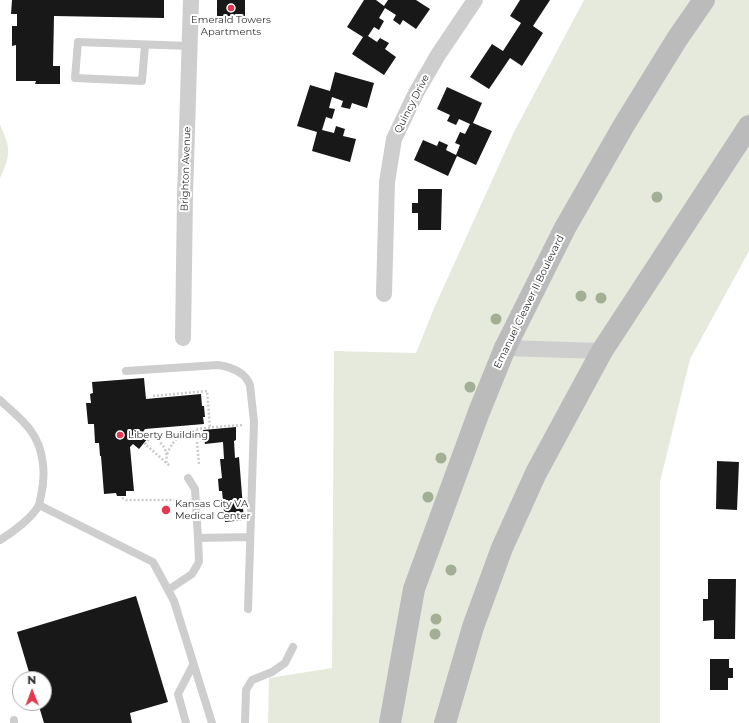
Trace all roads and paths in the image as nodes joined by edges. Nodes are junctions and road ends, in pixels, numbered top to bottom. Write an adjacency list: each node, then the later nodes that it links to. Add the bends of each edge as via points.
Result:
1 (191, 0): 5 (street, Brighton Avenue)
2 (476, 0): 7 (street, Quincy Drive, via 438,55 394,139 387,182)
3 (704, 0): 9 (main road, Emanuel Cleaver II Boulevard, via 677,39 565,228)
4 (145, 45): 4 (lane, via 78,42 75,78 142,81); 5 (lane)
5 (190, 46): 8 (street, Brighton Avenue)
6 (749, 126): 10 (main road)
7 (384, 294)
8 (183, 338)
9 (505, 348): 10 (street); 35 (main road, Emanuel Cleaver II Boulevard, via 414,589)
10 (602, 352): 36 (main road, via 536,472 502,548 473,627)
11 (126, 371): 25 (lane, via 218,365 230,367 248,379 254,422)
12 (153, 396): 15 (path, via 207,391)
13 (0, 400): 24 (lane, via 30,430 37,441 43,465)
14 (248, 424): 15 (path)
15 (210, 428): 16 (path)
16 (196, 430): 17 (path, via 180,436); 19 (path)
17 (167, 454): 18 (path); 18 (path, via 155,438 150,438 145,444)
18 (166, 463): 20 (path)
19 (199, 464)
20 (170, 466)
21 (188, 478): 26 (lane, via 195,489)
22 (122, 498): 23 (path)
23 (174, 500)
24 (39, 505): 27 (lane, via 15,530); 28 (lane, via 153,562)
25 (250, 536): 26 (lane); 29 (lane)
26 (198, 538): 28 (lane, via 196,568 189,577)
27 (0, 540)
28 (168, 590): 31 (lane, via 174,601)
29 (248, 609)
30 (293, 647): 34 (lane, via 285,663 272,672 252,680 246,690)
31 (194, 665): 32 (lane, via 178,694); 33 (lane)
32 (186, 723)
33 (212, 723)
34 (245, 723)
35 (390, 723)
36 (445, 723)

